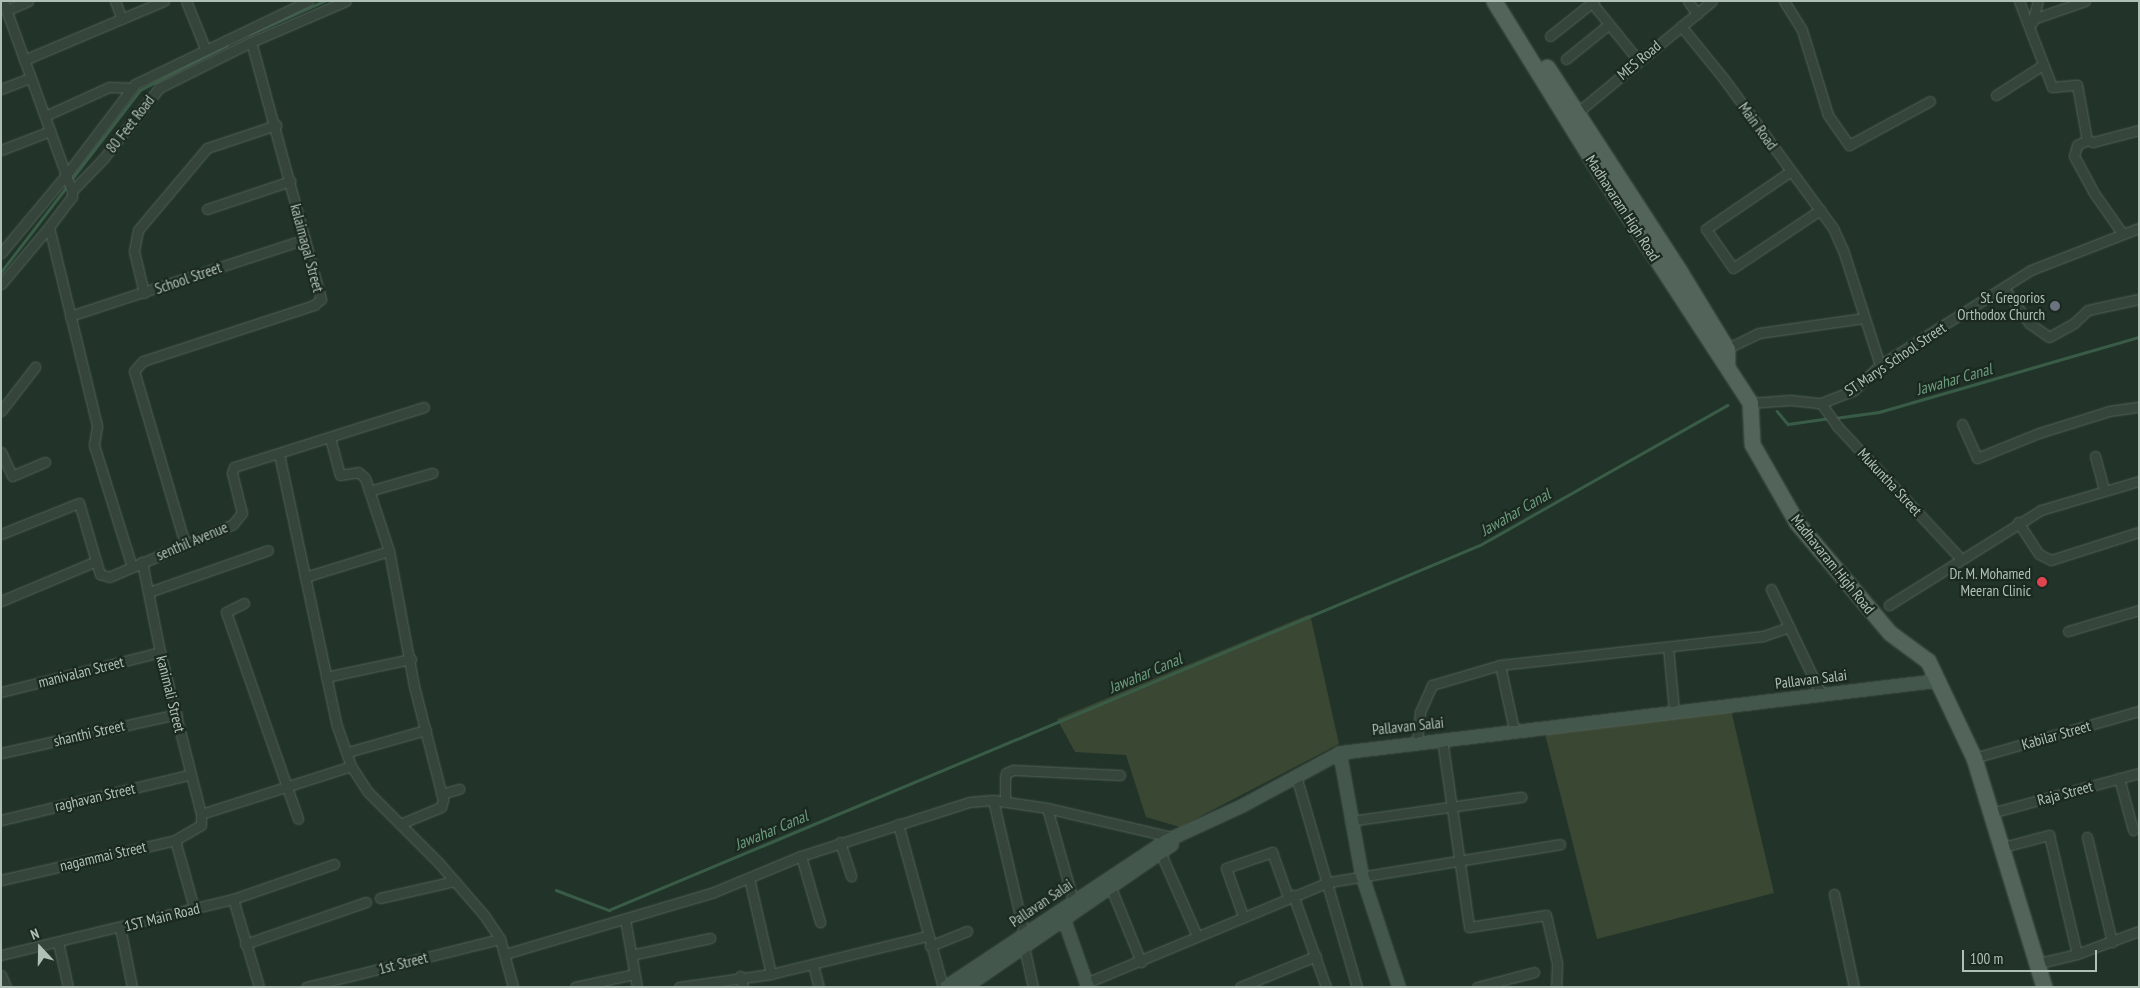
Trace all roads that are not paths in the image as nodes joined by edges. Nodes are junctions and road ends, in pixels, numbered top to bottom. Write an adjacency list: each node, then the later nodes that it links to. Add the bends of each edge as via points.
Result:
1 (28, 1): 16 (street)
2 (115, 1): 18 (street)
3 (164, 1): 18 (street)
4 (186, 1): 25 (street)
5 (308, 1): 25 (street, 80 Feet Road)
6 (1494, 1): 36 (main road)
7 (1505, 1): 36 (main road)
8 (1688, 1): 17 (street)
9 (1712, 1): 17 (street, MES Road)
10 (1784, 1): 34 (street, via 1802,30 1828,115 1848,145)
11 (2019, 1): 22 (street)
12 (2038, 1): 19 (street)
13 (2085, 1): 19 (street)
14 (343, 2): 24 (street)
15 (1593, 2): 20 (street); 23 (street)
16 (5, 6): 27 (street)
17 (1697, 14): 21 (street, MES Road)
18 (122, 19): 27 (street)
19 (2033, 19): 22 (street)
20 (1608, 26): 26 (street); 28 (street)
21 (1681, 26): 28 (street, MES Road); 42 (street, Main Road)
22 (2030, 30): 29 (street)
23 (1550, 36)
24 (251, 42): 37 (street, kalaimagal Street); 45 (street, 80 Feet Road, via 159,88 103,159)
25 (205, 48): 31 (street, 80 Feet Road)
26 (1566, 59)
27 (24, 60): 30 (street)
28 (1638, 60): 36 (street, MES Road)
29 (2043, 65): 33 (street); 40 (street, via 2052,86 2077,85)
30 (30, 78): 32 (street); 35 (street)
31 (132, 88): 35 (street, via 109,87); 43 (street, 80 Feet Road)
32 (1, 89)
33 (1996, 95)
34 (1930, 101)
35 (45, 116): 39 (street)
36 (1573, 116): 59 (main road)
37 (276, 124): 44 (street, kalaimagal Street); 55 (street, via 207,148 138,230 134,251)
38 (2139, 130): 40 (street, via 2093,142)
39 (50, 131): 41 (street); 43 (street)
40 (2087, 140): 50 (street, via 2077,145 2074,156 2094,193)
41 (1, 150)
42 (1791, 171): 47 (street, Main Road); 47 (street, via 1706,229 1732,268)
43 (67, 177): 45 (street); 52 (street, 80 Feet Road)
44 (290, 181): 46 (street); 51 (street, kalaimagal Street)
45 (72, 191): 48 (street, 80 Feet Road, via 72,197)
46 (206, 209)
47 (1820, 210): 58 (street, Main Road, via 1833,228)
48 (49, 227): 53 (street, 80 Feet Road); 57 (street)
49 (2139, 228): 50 (street, ST Marys School Street)
50 (2122, 233): 54 (street, ST Marys School Street, via 2031,270)
51 (305, 239): 55 (street, School Street); 80 (street, kalaimagal Street, via 320,291 321,299 314,305 143,361 134,371)
52 (1, 253)
53 (1, 284)
54 (2004, 288): 56 (street, via 2029,324 2050,337 2088,310); 60 (street, ST Marys School Street)
55 (144, 293): 57 (street, School Street)
56 (2139, 299)
57 (70, 316): 86 (street, via 97,426 94,445)
58 (1864, 318): 59 (street, via 1759,333); 60 (street, Main Road)
59 (1722, 350): 62 (main road, via 1727,368)
60 (1880, 365): 63 (street, ST Marys School Street, via 1853,391)
61 (35, 367): 66 (street)
62 (1750, 403): 63 (street, ST Marys School Street, via 1790,400); 101 (main road, Madhavaram High Road, via 1752,444 1797,523 1890,633 1928,661)
63 (1821, 403): 83 (street, Mukuntha Street)
64 (424, 407): 68 (street, senthil Avenue)
65 (2139, 407): 67 (street, via 2109,412 2038,433 1978,458)
66 (1, 411)
67 (1962, 424)
68 (330, 438): 70 (street, senthil Avenue); 76 (street, via 340,475 363,474)
69 (1, 452): 72 (street, via 12,476)
70 (278, 454): 80 (street, senthil Avenue, via 234,467 232,473 242,513 240,520); 87 (street)
71 (2095, 456): 75 (street)
72 (45, 462)
73 (432, 473): 76 (street)
74 (2139, 482): 75 (street)
75 (2104, 490): 77 (street, via 2041,510)
76 (369, 491): 82 (street)
77 (2018, 522): 78 (street, via 2039,554 2051,560); 83 (street)
78 (2139, 532)
79 (1, 534): 84 (street, via 79,503)
80 (185, 544): 85 (street, senthil Avenue)
81 (268, 550): 89 (street)
82 (389, 552): 87 (street); 98 (street)
83 (1961, 559): 92 (street)
84 (96, 561): 86 (street, senthil Avenue, via 103,576); 90 (street)
85 (142, 562): 86 (street, senthil Avenue); 89 (street, kanimali Street)
86 (132, 567)
87 (305, 577): 100 (street)
88 (1771, 589): 94 (street)
89 (149, 592): 97 (street, kanimali Street)
90 (1, 601)
91 (244, 604): 121 (street, via 226,612)
92 (1889, 605)
93 (2139, 610): 95 (street)
94 (1789, 627): 96 (street, via 1763,636); 103 (street)
95 (2068, 631)
96 (1668, 647): 99 (street); 104 (street)
97 (160, 652): 102 (street, manivalan Street); 106 (street, kanimali Street)
98 (411, 659): 100 (street); 107 (street)
99 (1500, 665): 108 (street); 110 (street, via 1432,685 1420,712)
100 (326, 677): 111 (street, via 337,726)
101 (1937, 681): 103 (street, Pallavan Salai); 114 (main road, Madhavaram High Road)
102 (1, 692)
103 (1820, 694): 104 (street, Pallavan Salai)
104 (1674, 711): 108 (street, Pallavan Salai)
105 (2139, 711): 114 (street, Kabilar Street)
106 (177, 714): 112 (street, shanthi Street); 117 (street, kanimali Street)
107 (426, 730): 111 (street); 123 (street)
108 (1514, 730): 109 (street, Pallavan Salai)
109 (1442, 739): 110 (street, Pallavan Salai); 128 (street)
110 (1417, 741): 113 (street, Pallavan Salai)
111 (348, 752): 115 (street)
112 (1, 753)
113 (1340, 753): 119 (street, Pallavan Salai); 133 (street)
114 (1974, 758): 129 (main road, Madhavaram High Road)
115 (350, 766): 121 (street); 134 (street, via 367,791)
116 (2139, 772): 120 (street, Raja Street)
117 (189, 775): 130 (street, kanimali Street); 132 (street, raghavan Street)
118 (1120, 775): 126 (street, via 1013,770 1006,773)
119 (1296, 776): 139 (street, Pallavan Salai); 153 (street)
120 (2119, 778): 129 (street, Raja Street); 137 (street)
121 (286, 789): 130 (street); 131 (street)
122 (459, 789): 123 (street)
123 (441, 794): 134 (street, via 441,807)
124 (1521, 797): 128 (street)
125 (993, 800): 126 (street); 135 (street, via 957,805); 169 (street)
126 (1005, 801): 127 (street)
127 (1047, 808): 139 (street); 159 (street)
128 (1451, 808): 133 (street); 146 (street)
129 (1991, 813): 143 (main road, Madhavaram High Road)
130 (201, 814): 136 (street, kanimali Street)
131 (298, 819)
132 (1, 820)
133 (1350, 821): 148 (street)
134 (400, 824): 152 (street)
135 (898, 824): 141 (street); 170 (street)
136 (201, 825): 140 (street, nagammai Street)
137 (2133, 830)
138 (2087, 837): 175 (street)
139 (1176, 838): 144 (street, via 1171,847); 159 (street, Pallavan Salai)
140 (175, 840): 151 (street, nagammai Street); 161 (street)
141 (840, 842): 145 (street); 149 (street)
142 (1560, 844): 146 (street)
143 (2003, 847): 180 (street, via 2049,836); 185 (main road, Madhavaram High Road)
144 (1161, 854): 154 (street); 171 (street)
145 (801, 856): 150 (street); 165 (street)
146 (1458, 860): 148 (street); 212 (street, via 1469,927 1546,915 1557,963)
147 (334, 864): 158 (street, 1ST Main Road)
148 (1362, 875): 153 (street); 210 (street)
149 (850, 876)
150 (749, 878): 163 (street); 189 (street)
151 (1, 880)
152 (455, 881): 157 (street); 173 (street, via 484,914)
153 (1329, 882): 156 (street); 209 (street)
154 (1111, 888): 164 (street); 184 (street)
155 (1834, 894): 213 (street)
156 (1291, 896): 162 (street); 162 (street, via 1272,852 1226,868); 183 (street)
157 (380, 898)
158 (233, 899): 161 (street, 1ST Main Road); 176 (street)
159 (1073, 900): 169 (street, Pallavan Salai)
160 (366, 902): 176 (street)
161 (194, 908): 166 (street, 1ST Main Road)
162 (1243, 916): 171 (street)
163 (625, 919): 179 (street); 182 (street)
164 (1064, 919): 178 (street); 192 (street)
165 (820, 922)
166 (120, 928): 174 (street, 1ST Main Road); 195 (street)
167 (968, 931): 177 (street)
168 (2139, 931): 175 (street)
169 (1024, 933): 204 (street, Pallavan Salai)
170 (927, 936): 177 (street); 186 (street)
171 (1197, 936): 184 (street)
172 (710, 938): 182 (street)
173 (500, 939): 179 (street); 197 (street, 1st Street)
174 (58, 942): 181 (street, 1ST Main Road); 194 (street)
175 (2112, 942): 180 (street)
176 (245, 944): 196 (street)
177 (930, 946): 204 (street)
178 (1024, 948): 205 (street); 206 (street)
179 (505, 954): 198 (street)
180 (2077, 954): 185 (street)
181 (1, 955)
182 (630, 955): 188 (street)
183 (1316, 956): 207 (street); 208 (street)
184 (1141, 962): 192 (street)
185 (2039, 963): 214 (main road, Madhavaram High Road)
186 (813, 965): 189 (street); 203 (street)
187 (1534, 972): 211 (street)
188 (634, 974): 199 (street); 200 (street)
189 (771, 974): 191 (street)
190 (1, 975): 193 (street)
191 (740, 976): 201 (street); 202 (street)
192 (1087, 985)
193 (6, 987)
194 (68, 987)
195 (132, 987)
196 (259, 987)
197 (306, 987)
198 (513, 987)
199 (575, 987)
200 (637, 987)
201 (679, 987)
202 (743, 987)
203 (819, 987)
204 (944, 987)
205 (966, 987)
206 (1033, 987)
207 (1240, 987)
208 (1326, 987)
209 (1357, 987)
210 (1398, 987)
211 (1477, 987)
212 (1556, 987)
213 (1854, 987)
214 (2044, 987)

